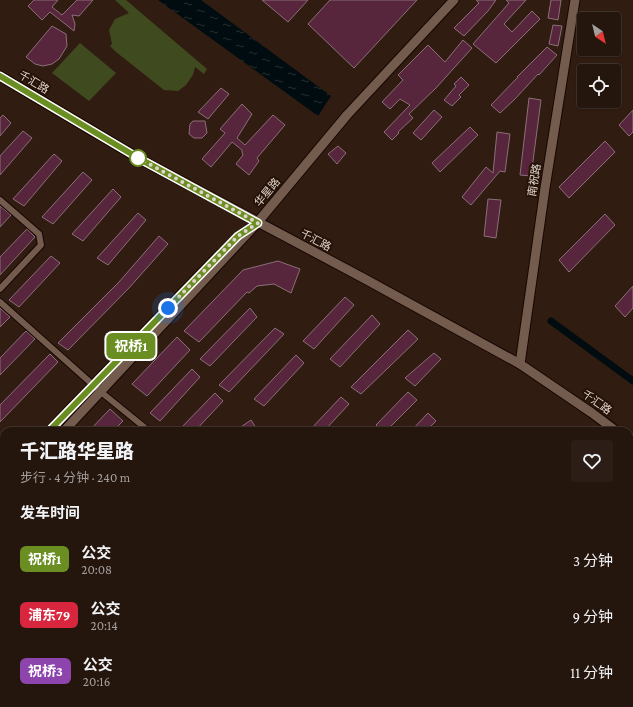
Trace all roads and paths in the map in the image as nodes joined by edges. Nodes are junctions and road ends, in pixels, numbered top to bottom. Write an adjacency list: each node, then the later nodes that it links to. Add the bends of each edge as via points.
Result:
1 (454, 0): 5 (street, 华星路, via 347,115)
2 (575, 0): 8 (street, 南祝路)
3 (0, 76): 5 (street, 千汇路, via 140,159)
4 (0, 200): 6 (street, via 39,234 41,245)
5 (258, 223): 8 (street, 千汇路); 9 (street, via 238,236); 10 (street, 华星路)
6 (0, 289)
7 (0, 302): 9 (street)
8 (520, 364): 14 (street, 千汇路)
9 (94, 385): 10 (street); 11 (street)
10 (101, 392): 12 (street, 华星路); 13 (street)
11 (53, 427)
12 (68, 427)
13 (144, 427)
14 (611, 427)

